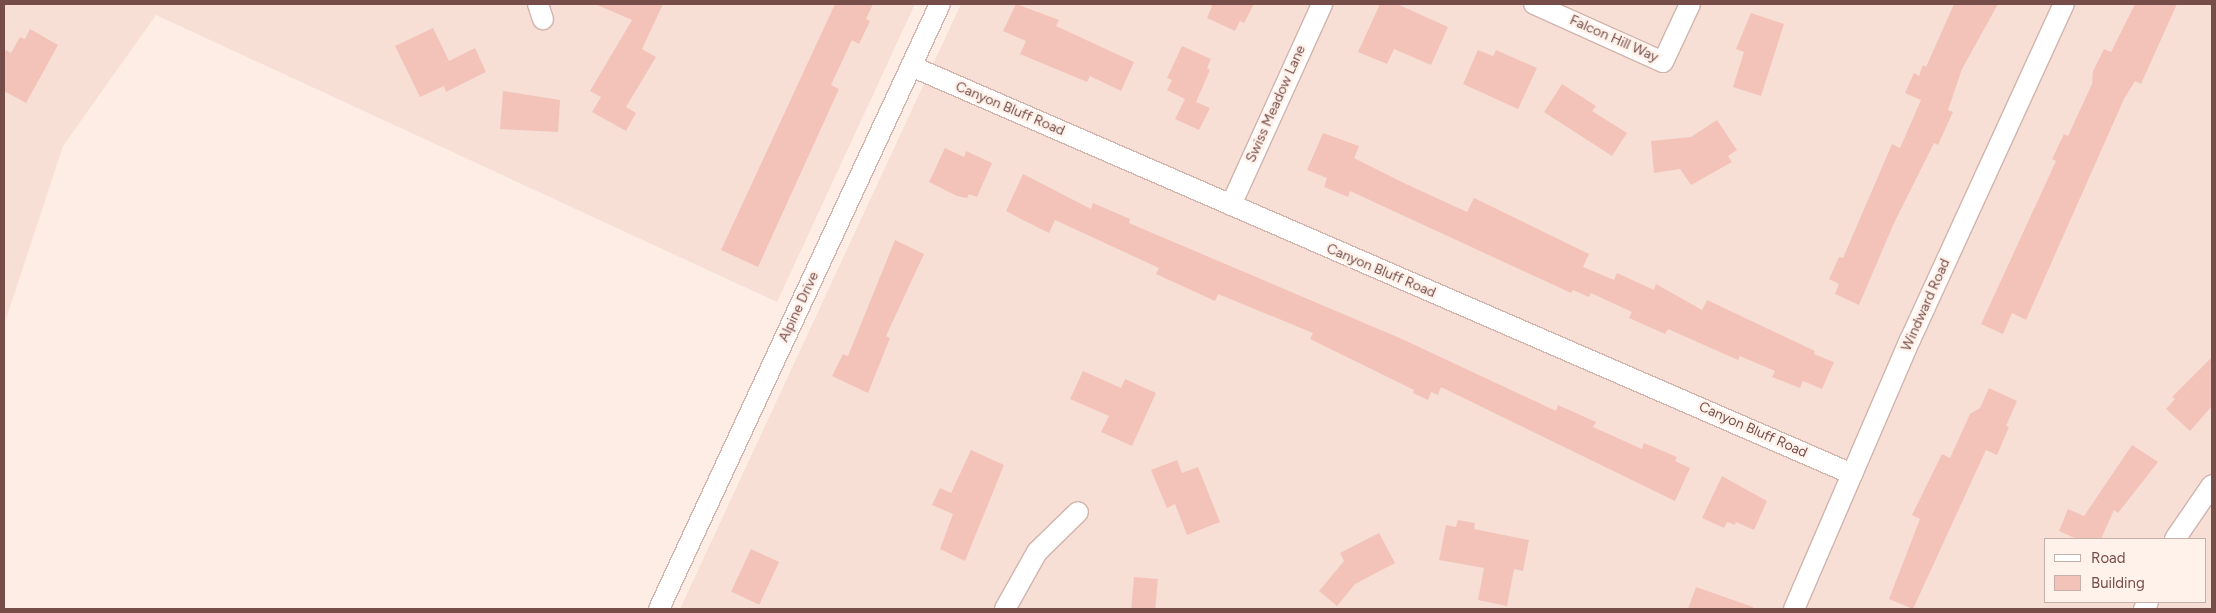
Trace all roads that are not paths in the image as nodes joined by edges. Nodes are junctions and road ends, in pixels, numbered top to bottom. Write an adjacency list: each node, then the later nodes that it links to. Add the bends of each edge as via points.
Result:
1 (940, 4): 6 (street, Alpine Drive)
2 (1322, 4): 7 (street, Swiss Meadow Lane)
3 (1534, 4): 4 (street, Falcon Hill Way, via 1663,62)
4 (1690, 4)
5 (2064, 4): 8 (street, Windward Road)
6 (911, 66): 7 (street, Canyon Bluff Road); 12 (street, Alpine Drive)
7 (1230, 205): 8 (street, Canyon Bluff Road)
8 (1852, 474): 14 (street, Windward Road)
9 (2212, 485): 11 (street)
10 (1078, 512): 13 (street, via 1037,552)
11 (2176, 538)
12 (659, 609)
13 (1005, 609)
14 (1794, 609)

